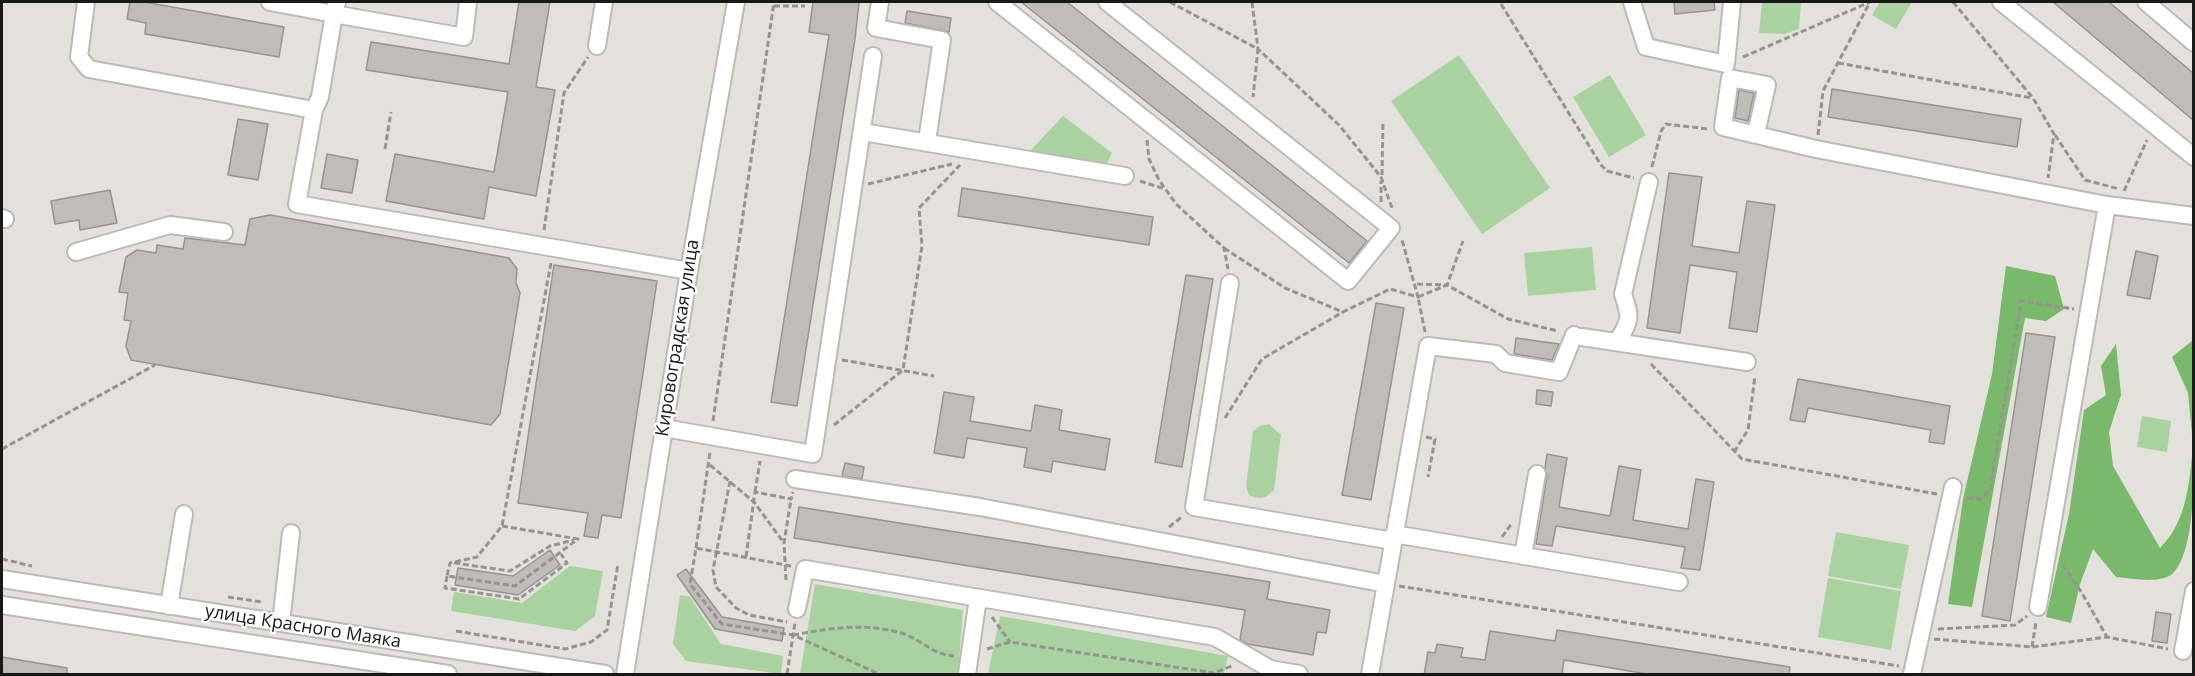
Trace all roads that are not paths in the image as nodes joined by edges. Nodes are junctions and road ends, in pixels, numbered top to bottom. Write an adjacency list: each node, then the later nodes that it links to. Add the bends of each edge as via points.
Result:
1 (86, 2): 17 (street, via 79,57 89,69)
2 (270, 2): 13 (street)
3 (468, 2): 13 (street, via 464,37)
4 (604, 2): 15 (street)
5 (736, 2): 28 (street, Кировоградская улица)
6 (880, 2): 20 (street, via 876,28 942,40)
7 (997, 2): 8 (street, via 1348,281 1391,228 1386,214 1251,117)
8 (1107, 2)
9 (1632, 2): 10 (street, via 1646,47 1726,64)
10 (1732, 2)
11 (2001, 2): 21 (street)
12 (2146, 2): 14 (street)
13 (336, 8): 17 (street, via 320,97)
14 (2193, 43)
15 (597, 46)
16 (873, 56): 18 (street)
17 (314, 110): 28 (street, via 297,204)
18 (863, 132): 20 (street); 32 (street, via 813,454)
19 (1756, 134): 24 (street)
20 (927, 141): 22 (street)
21 (2193, 157)
22 (1125, 176)
23 (1649, 182): 30 (street, via 1623,294 1629,319)
24 (2112, 205): 25 (street); 47 (street, via 2089,312)
25 (2193, 216)
26 (224, 232): 27 (street, via 170,225)
27 (76, 252)
28 (688, 271): 32 (street, Кировоградская улица)
29 (1230, 283): 38 (street, via 1194,507)
30 (1617, 342): 31 (street); 38 (street, via 1578,336 1559,372 1505,363 1496,354 1428,346)
31 (1747, 362)
32 (664, 428): 54 (street, Кировоградская улица)
33 (1537, 474): 39 (street)
34 (795, 479): 42 (street, via 980,507)
35 (1952, 492): 51 (street)
36 (184, 514): 46 (street)
37 (291, 533): 49 (street)
38 (1394, 538): 39 (street); 42 (street)
39 (1523, 556): 41 (street)
40 (2, 579): 46 (street, улица Красного Маяка)
41 (1679, 582)
42 (1386, 584): 57 (street)
43 (2193, 591): 50 (street)
44 (978, 598): 48 (street, via 805,569); 55 (street); 56 (street, via 1215,637 1270,669)
45 (2, 605): 52 (street, улица Красного Маяка)
46 (169, 606): 49 (street, улица Красного Маяка)
47 (2038, 607)
48 (796, 616)
49 (281, 623): 53 (street, улица Красного Маяка)
50 (2183, 651)
51 (1912, 671)
52 (448, 675)
53 (605, 675)
54 (625, 675)
55 (967, 675)
56 (1299, 675)
57 (1370, 675)

